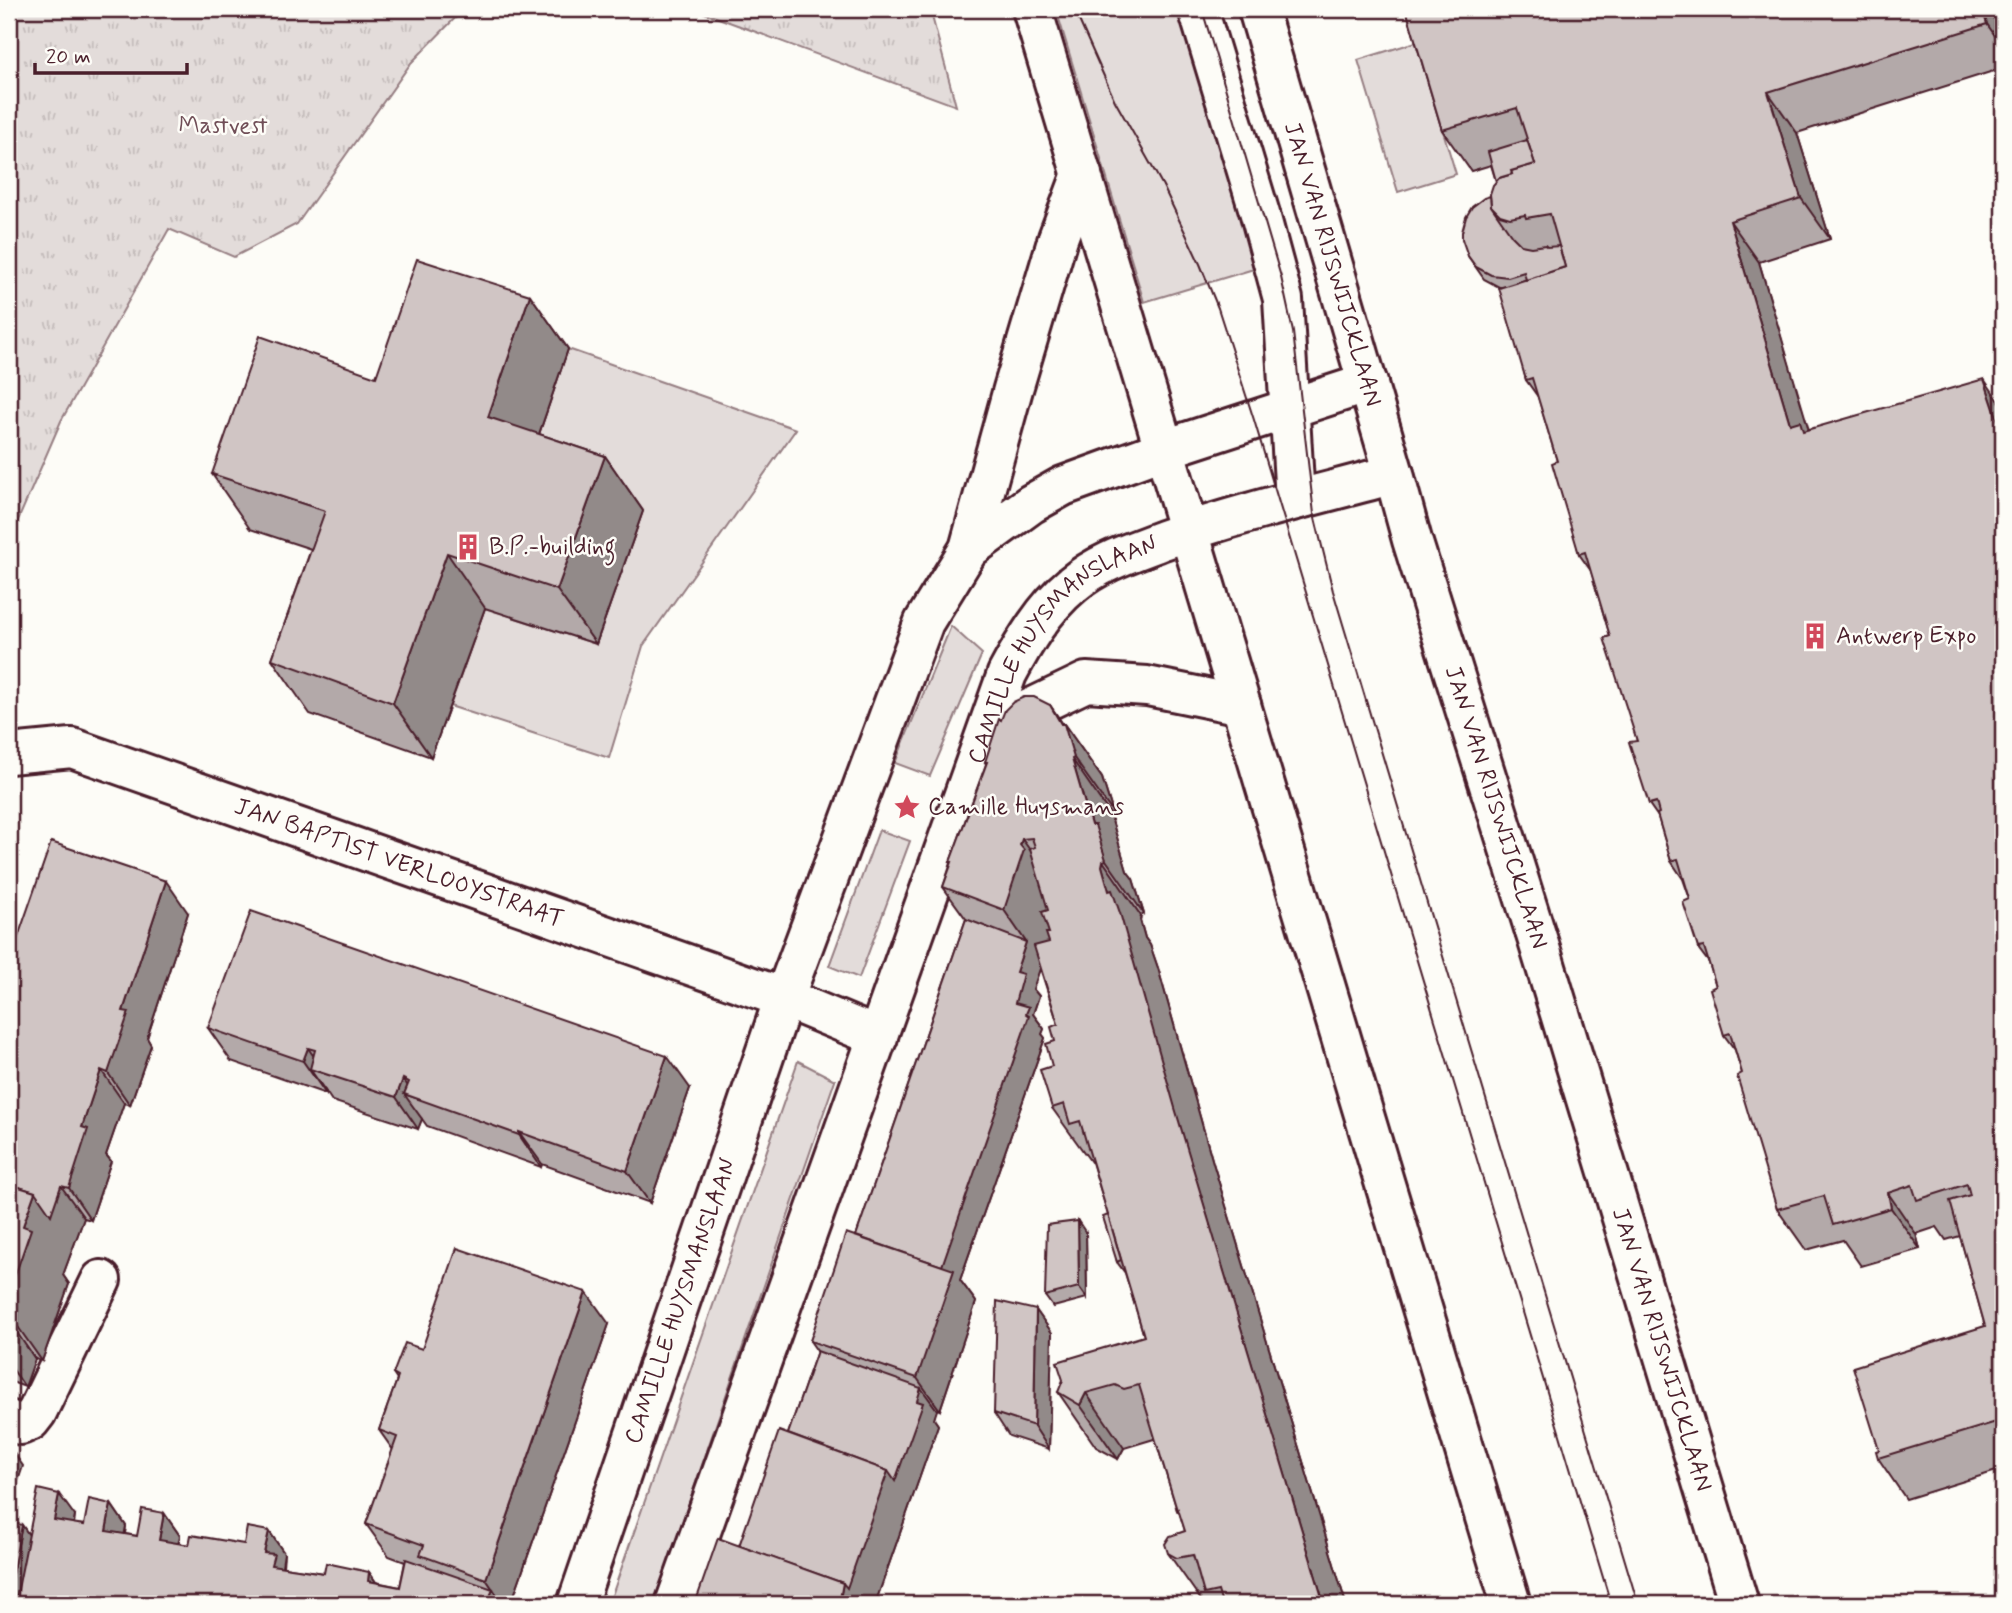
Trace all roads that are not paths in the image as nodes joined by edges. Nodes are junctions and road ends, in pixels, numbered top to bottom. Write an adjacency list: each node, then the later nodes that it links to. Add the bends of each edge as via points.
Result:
1 (1032, 9): 4 (street)
2 (1198, 9): 6 (street, via 1283,299)
3 (1258, 9): 5 (street, JAN VAN RIJSWIJCKLAAN)
4 (1082, 174): 7 (street); 11 (street, CAMILLE HUYSMANSLAAN, via 1058,238)
5 (1368, 383): 6 (street, CAMILLE HUYSMANSLAAN); 8 (street, JAN VAN RIJSWIJCKLAAN)
6 (1290, 408): 7 (street, CAMILLE HUYSMANSLAAN); 9 (street)
7 (1165, 449): 10 (street); 11 (street, CAMILLE HUYSMANSLAAN, via 1063,486 1031,503)
8 (1394, 474): 9 (street, CAMILLE HUYSMANSLAAN); 22 (street, JAN VAN RIJSWIJCKLAAN)
9 (1295, 500): 10 (street, CAMILLE HUYSMANSLAAN)
10 (1189, 531): 12 (street); 13 (street, CAMILLE HUYSMANSLAAN, via 1118,557 1072,585 1023,642)
11 (969, 549): 15 (street, CAMILLE HUYSMANSLAAN, via 924,622)
12 (1241, 705): 13 (street, via 1147,686 1086,682); 21 (street)
13 (988, 729): 16 (street, CAMILLE HUYSMANSLAAN)
14 (9, 754): 15 (street, JAN BAPTIST VERLOOYSTRAAT, via 72,748)
15 (784, 998): 16 (street); 19 (street, CAMILLE HUYSMANSLAAN)
16 (878, 1037): 20 (street, CAMILLE HUYSMANSLAAN)
17 (101, 1280): 18 (street, via 37,1412 21,1425)
18 (9, 1420)
19 (577, 1604)
20 (675, 1604)
21 (1511, 1604)
22 (1739, 1604)

